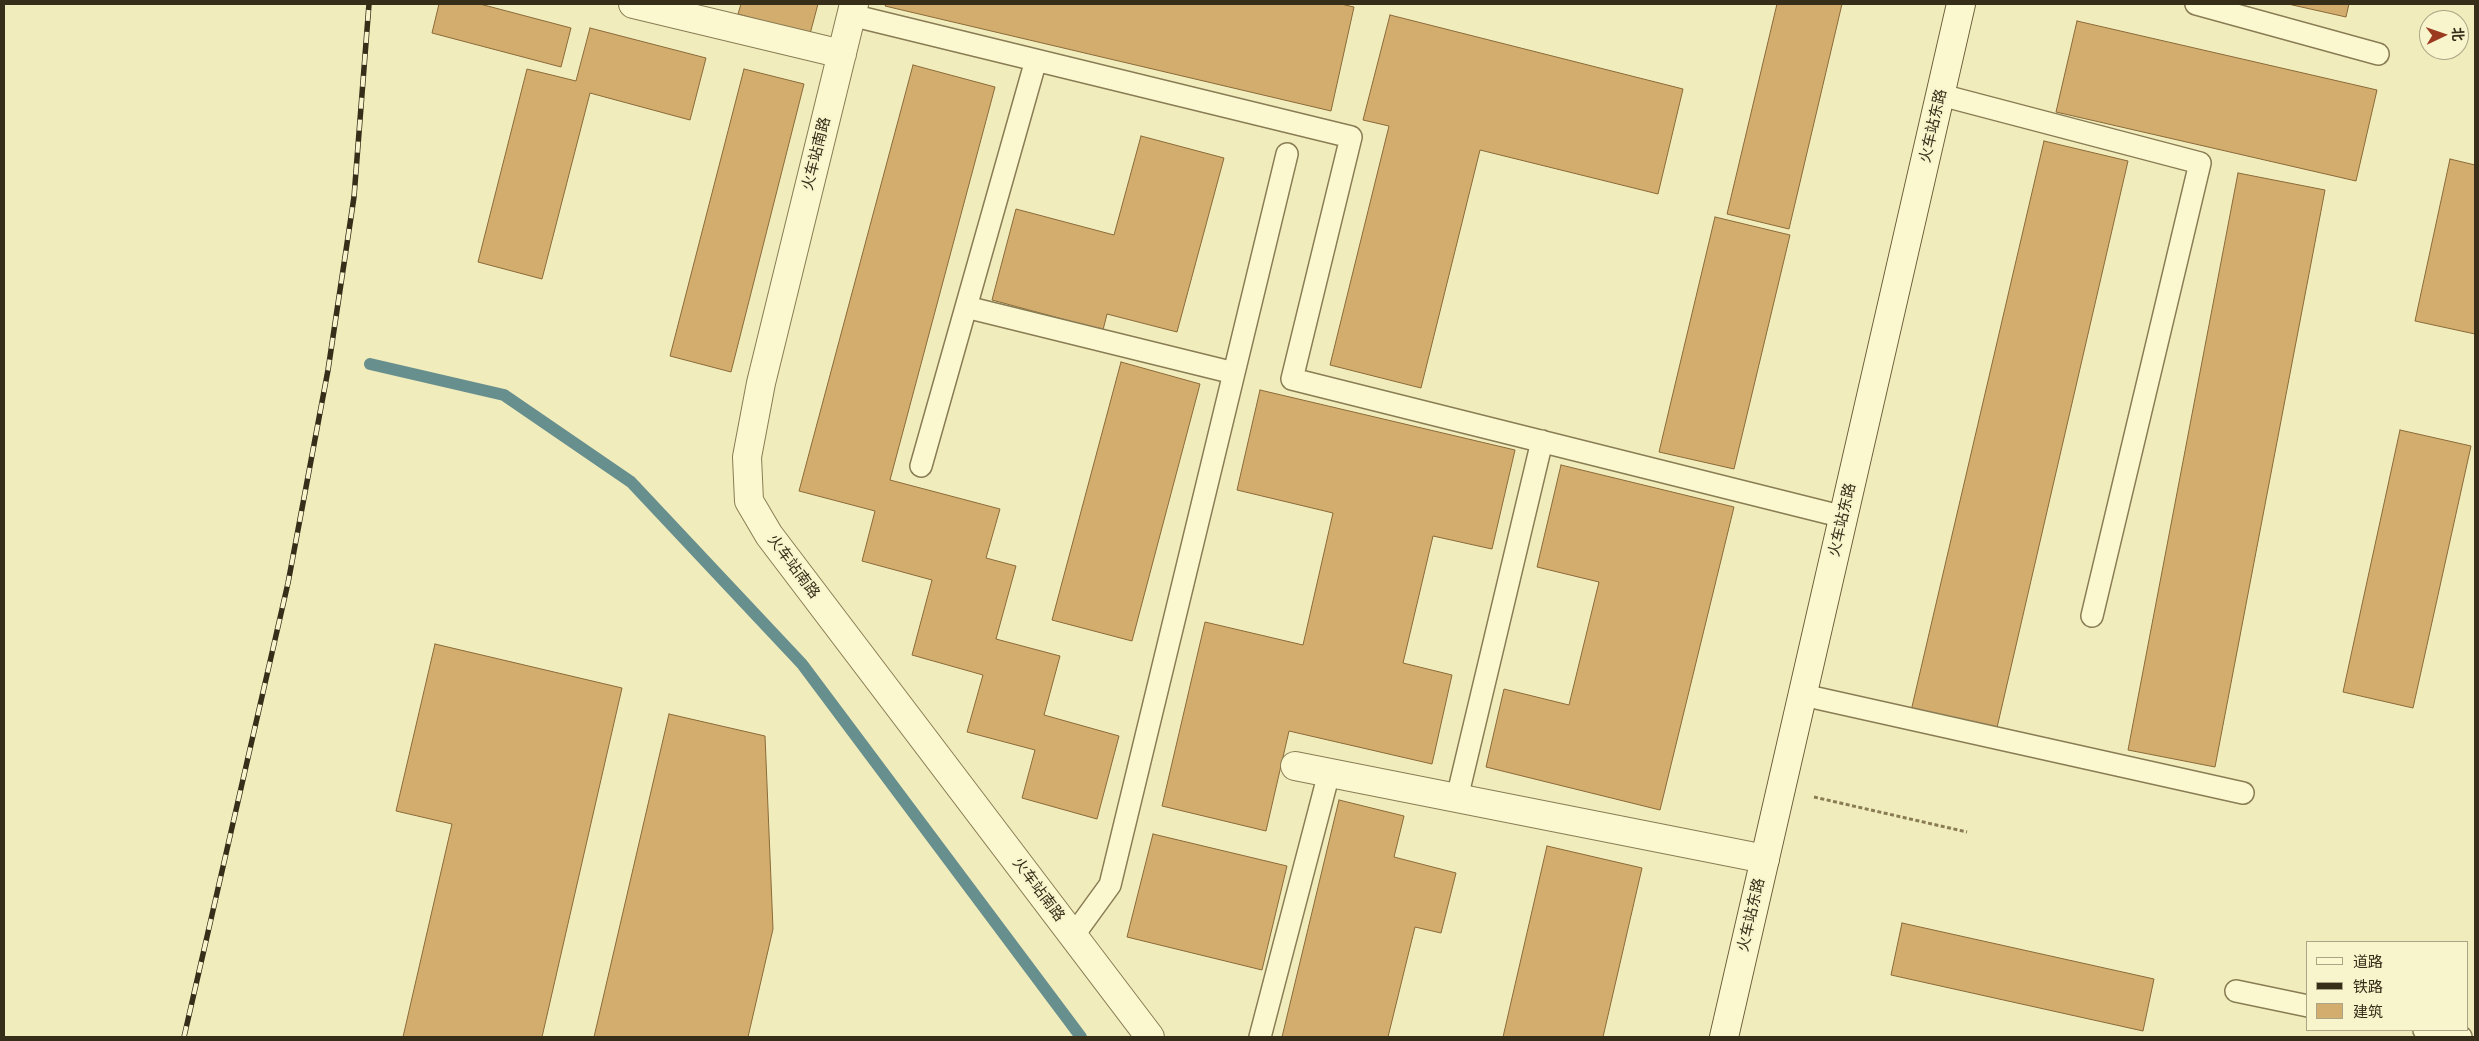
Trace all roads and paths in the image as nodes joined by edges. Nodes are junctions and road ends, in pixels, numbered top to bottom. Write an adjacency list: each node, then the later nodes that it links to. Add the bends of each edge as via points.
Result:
1 (633, 4): 5 (street)
2 (1961, 4): 8 (street, 火车站东路)
3 (2196, 4): 6 (lane)
4 (853, 9): 5 (street, 火车站南路); 7 (lane)
5 (842, 54): 24 (street, 火车站南路, via 761,383 747,457 749,501 769,535)
6 (2378, 54)
7 (1036, 60): 10 (lane); 12 (lane, via 1352,137 1292,379)
8 (1941, 95): 14 (street, 火车站东路); 15 (lane, via 2200,163)
9 (1287, 154): 11 (lane)
10 (966, 307): 11 (lane); 13 (lane)
11 (1234, 373): 24 (lane, via 1110,885)
12 (1542, 441): 14 (lane); 20 (lane)
13 (921, 466)
14 (1844, 517): 16 (street, 火车站东路)
15 (2092, 616)
16 (1803, 695): 19 (lane); 23 (street, 火车站东路)
17 (1295, 766): 18 (street)
18 (1329, 772): 20 (street); 29 (lane)
19 (2243, 793)
20 (1457, 798): 23 (street)
21 (1821, 799): 22 (path)
22 (1967, 832)
23 (1765, 859): 30 (street, 火车站东路)
24 (1073, 936): 28 (street, 火车站南路)
25 (2236, 992): 26 (lane)
26 (2306, 1006)
27 (2429, 1031): 31 (lane)
28 (1150, 1037)
29 (1260, 1037)
30 (1724, 1037)
31 (2461, 1037)

